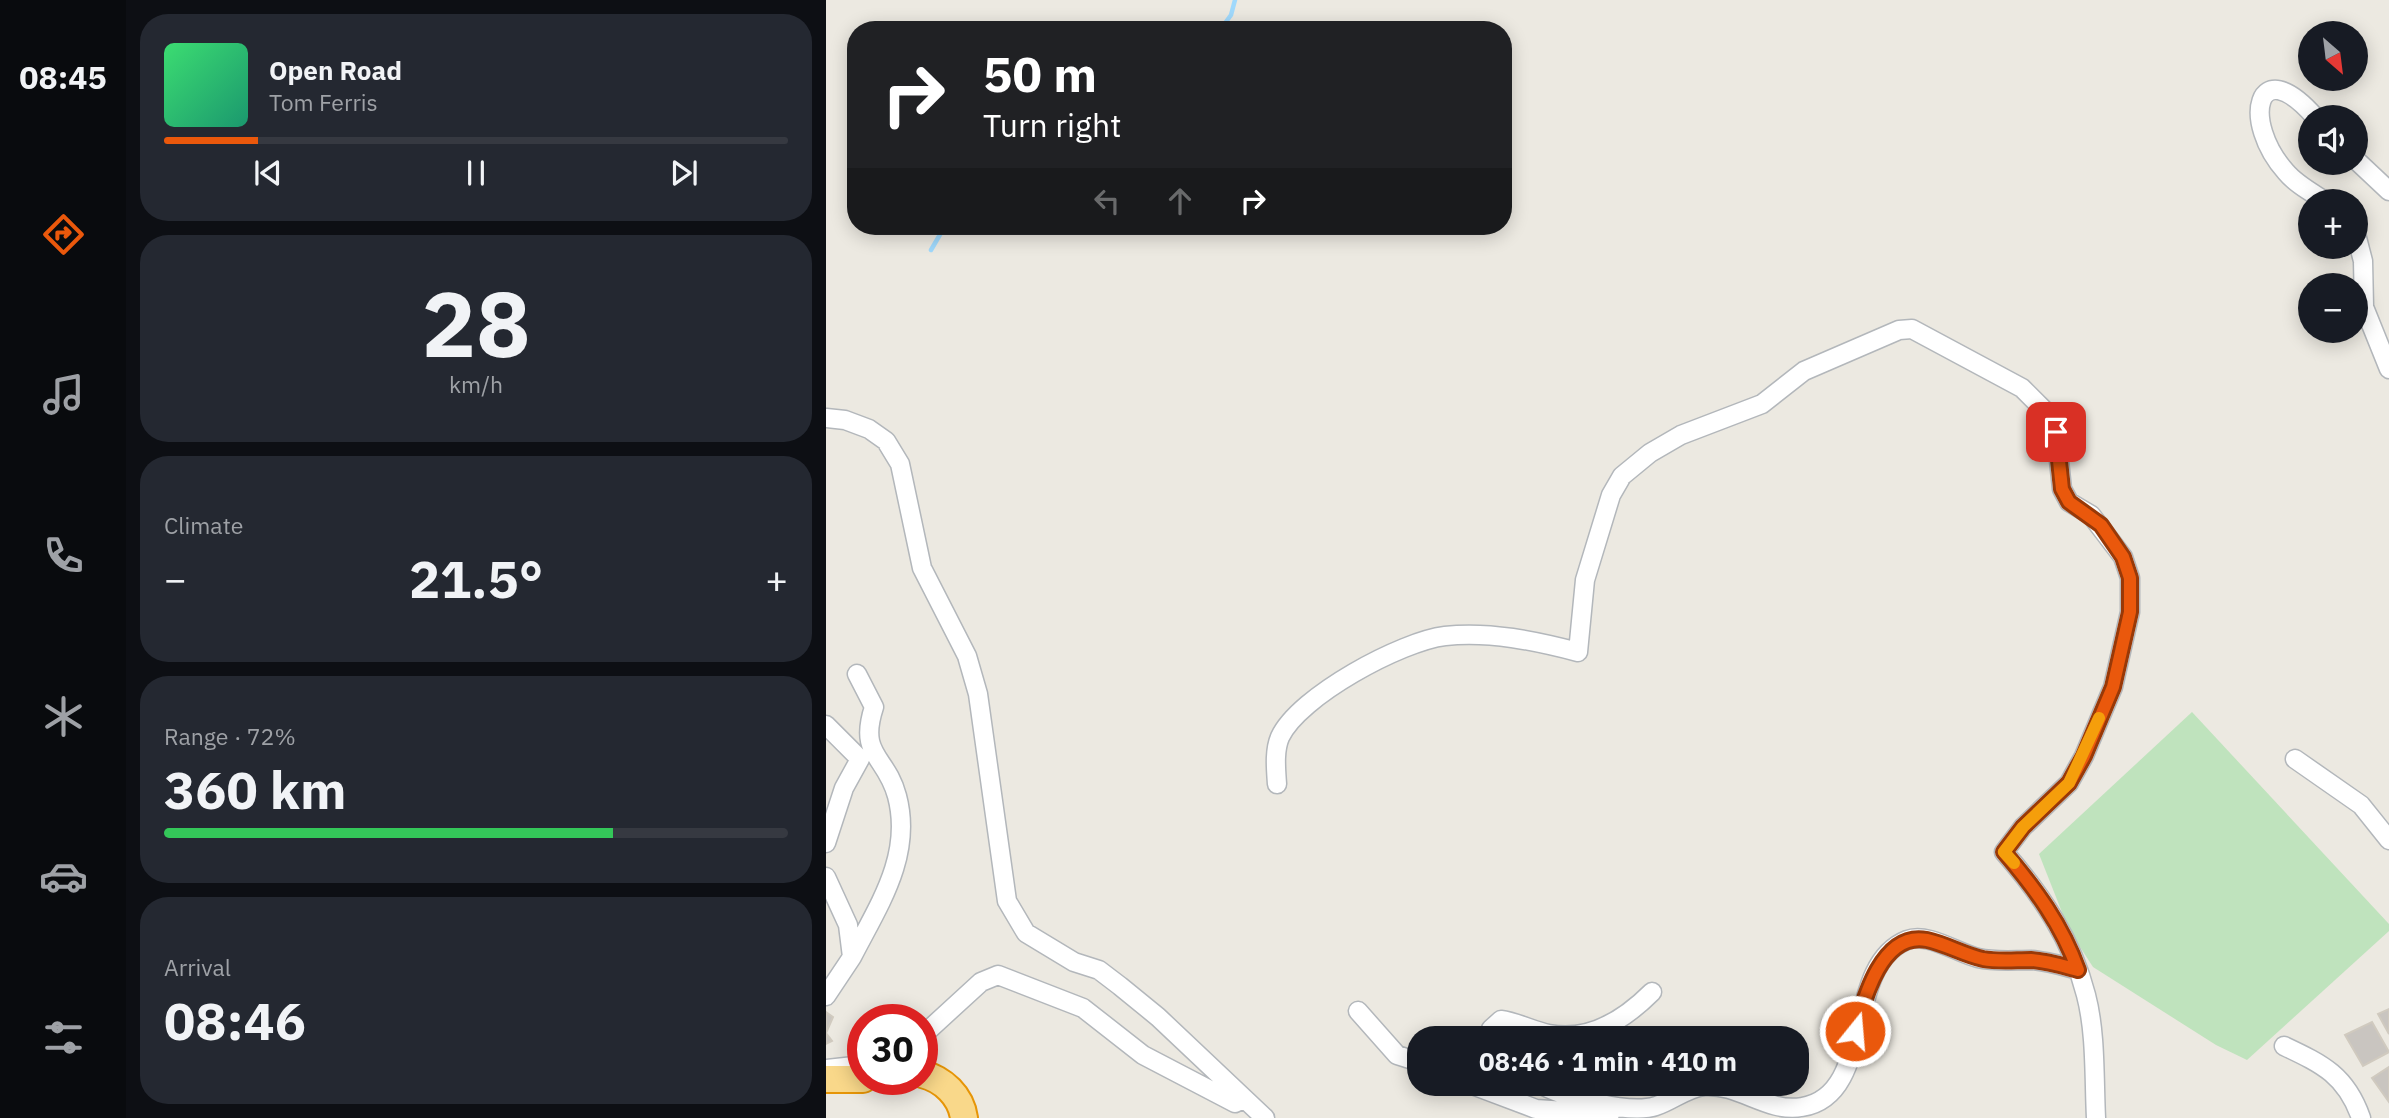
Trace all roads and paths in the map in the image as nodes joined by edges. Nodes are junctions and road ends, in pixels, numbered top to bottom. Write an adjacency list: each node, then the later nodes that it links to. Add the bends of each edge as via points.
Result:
1 (2303, 105): 3 (street, via 2294,96 2269,91 2258,108 2274,158)
2 (2368, 171): 4 (street)
3 (2307, 189)
4 (2389, 191)
5 (2362, 259): 6 (street, via 2364,307)
6 (2389, 369)
7 (826, 418): 33 (street, via 869,429 886,441 900,464 922,568 967,656 978,694 1007,901 1016,920 1038,943 1120,985)
8 (857, 674): 15 (street, via 874,707 867,726 871,747 897,796 900,852)
9 (826, 725): 13 (street, via 860,759 844,788)
10 (2295, 759): 12 (street, via 2361,805)
11 (1277, 784): 16 (street, via 1279,739 1289,722 1365,666 1410,645 1448,635 1529,639 1578,652 1585,580 1611,495 1622,476 1681,435 1762,404 1804,371 1912,328 2037,400 2056,432 2062,489 2069,502 2091,515 2113,540 2130,578 2123,649 2113,687 2084,756 2069,783 2004,852 2061,929)
12 (2389, 840)
13 (826, 843)
14 (826, 877): 15 (street, via 845,914)
15 (852, 957): 18 (street)
16 (2078, 970): 34 (street, via 2033,960 1986,959 1910,939 1890,952 1880,968 1861,1008 1843,1079 1821,1100 1787,1108 1705,1086); 37 (street, via 2087,996)
17 (1653, 992): 23 (street)
18 (826, 996)
19 (1358, 1011): 25 (street, via 1397,1055)
20 (938, 1021): 33 (street, via 981,982 998,975 1083,1008 1160,1065 1219,1097 1235,1103)
21 (1494, 1026): 22 (street, via 1501,1020)
22 (1525, 1026)
23 (1606, 1026)
24 (2284, 1046): 38 (street, via 2324,1065 2340,1079)
25 (1407, 1058)
26 (847, 1067): 27 (street)
27 (826, 1069)
28 (826, 1079): 29 (highway)
29 (847, 1079)
30 (938, 1081): 35 (highway, via 956,1098)
31 (1502, 1096): 34 (street, via 1536,1109 1603,1114)
32 (1568, 1096): 34 (street)
33 (1243, 1099): 36 (street)
34 (1636, 1111)
35 (964, 1118)
36 (1265, 1118)
37 (2096, 1118)
38 (2361, 1118)

